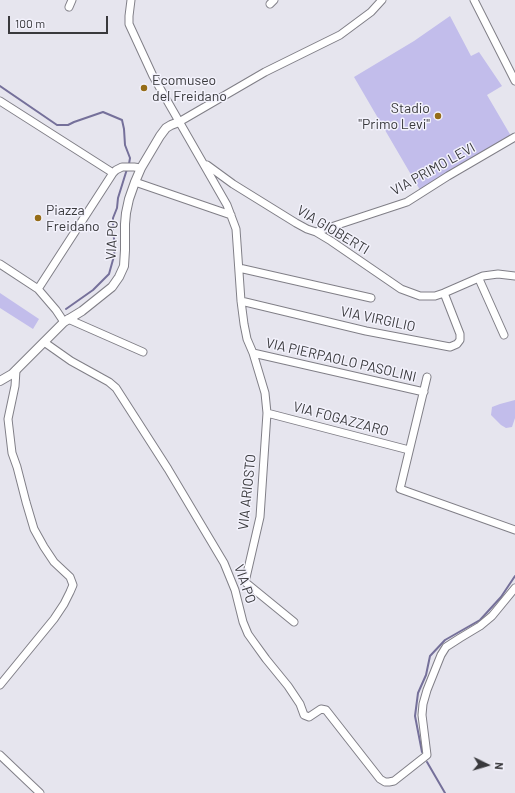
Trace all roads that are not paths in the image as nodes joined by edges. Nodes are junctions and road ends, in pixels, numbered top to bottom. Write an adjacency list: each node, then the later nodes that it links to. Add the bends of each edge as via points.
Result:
1 (131, 0): 6 (street, via 129,24 153,76)
2 (382, 0): 6 (street, via 371,12 340,35 265,72)
3 (474, 0): 4 (street)
4 (515, 81)
5 (0, 101): 10 (street)
6 (179, 122): 8 (street); 9 (street, VIA PO, via 166,128)
7 (515, 137): 13 (street, VIA PRIMO LEVI, via 407,202)
8 (203, 162): 12 (street, via 228,205); 13 (street, VIA GIOBERTI, via 239,188)
9 (141, 168): 10 (street, via 122,167); 11 (street, VIA PO)
10 (112, 173): 18 (street)
11 (135, 182): 12 (street); 22 (street, VIA PO, via 126,213 126,250 124,266 119,277 112,287)
12 (231, 215): 15 (street, via 236,229)
13 (316, 232): 19 (street, VIA GIOBERTI, via 400,289 420,296)
14 (0, 264): 18 (street)
15 (239, 268): 20 (street); 21 (street)
16 (515, 276): 17 (street, VIA GIOBERTI, via 498,274)
17 (479, 278): 19 (street, VIA GIOBERTI); 23 (street)
18 (38, 289): 22 (street)
19 (444, 293): 21 (street, VIA VIRGILIO, via 460,334 457,344 450,347 366,331)
20 (371, 298)
21 (241, 301): 26 (street, via 247,339)
22 (66, 321): 24 (street, VIA PO); 25 (street)
23 (504, 335)
24 (44, 342): 27 (street, VIA PO); 34 (street, VIA PO, via 116,388 224,563 250,638 288,686 304,715 309,717 321,709 326,710 385,782 394,781 427,755 423,704 446,647 492,616)
25 (143, 352)
26 (253, 353): 30 (street, VIA PIERPAOLO PASOLINI); 31 (street, via 265,393)
27 (16, 370): 29 (street, VIA PO); 36 (street, via 8,419 12,453 34,529 54,562 70,577 72,584 64,604 54,619)
28 (427, 377): 30 (street, VIA PIERPAOLO PASOLINI)
29 (0, 381)
30 (424, 392): 32 (street, VIA PIERPAOLO PASOLINI)
31 (267, 413): 32 (street, VIA FOGAZZARO); 35 (street, VIA ARIOSTO, via 260,517 245,582)
32 (409, 450): 33 (street, VIA PIERPAOLO PASOLINI, via 400,489)
33 (515, 530)
34 (515, 588)
35 (294, 622)
36 (0, 685)
37 (0, 755): 38 (street)
38 (40, 793)

